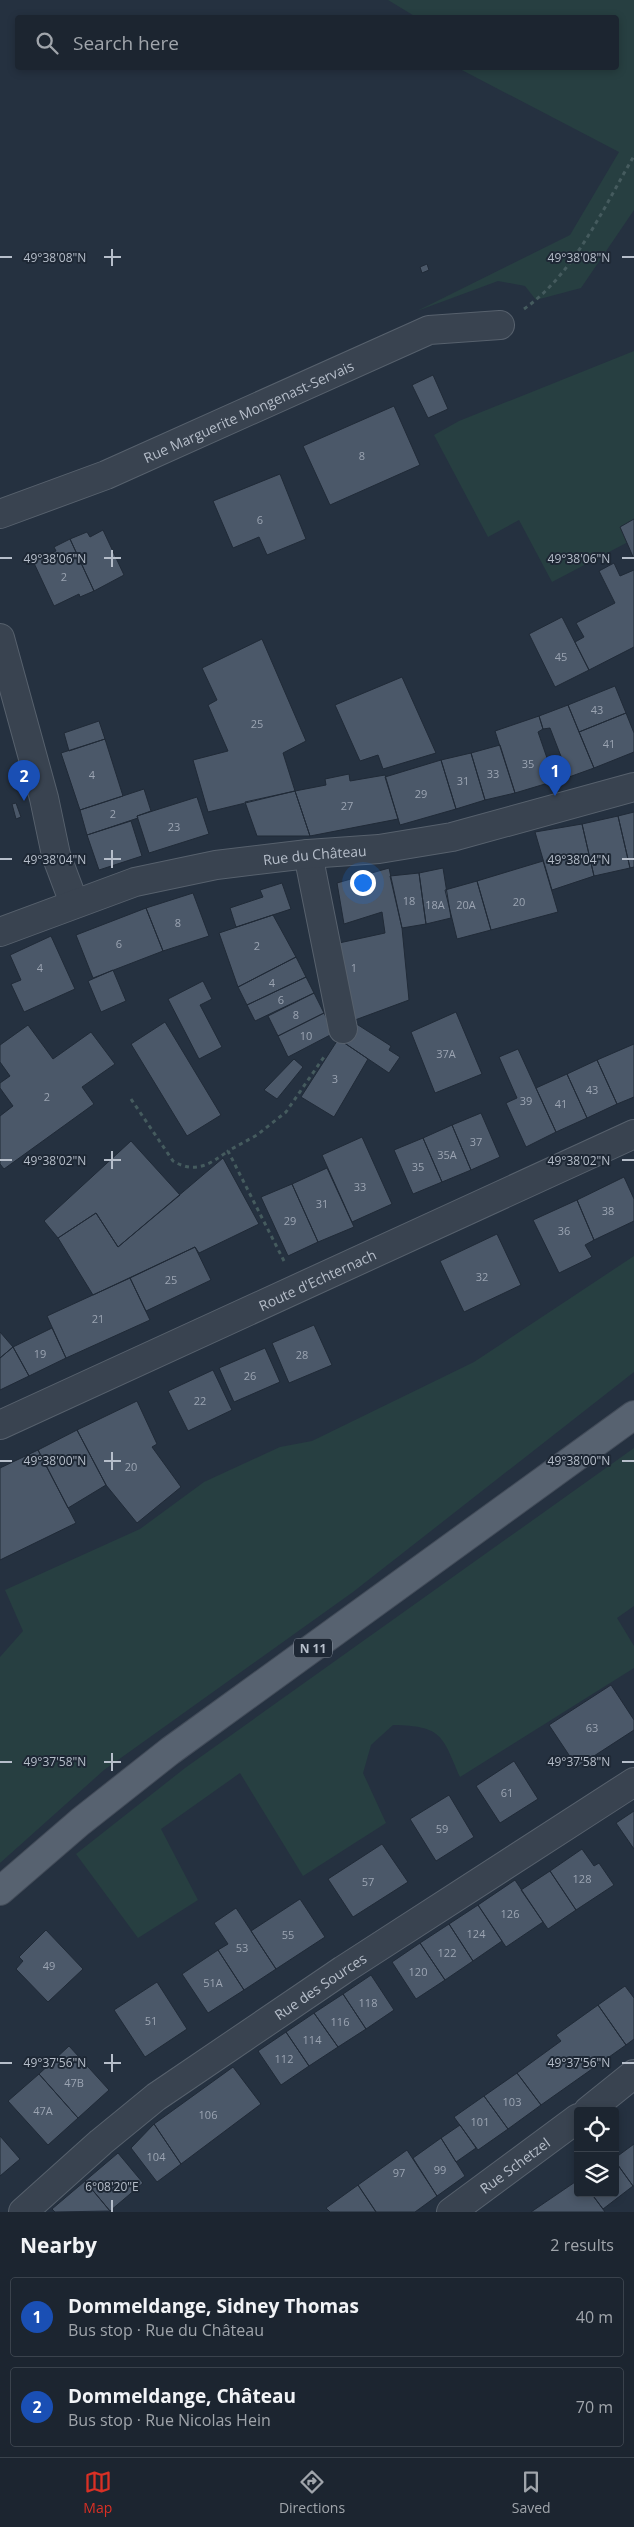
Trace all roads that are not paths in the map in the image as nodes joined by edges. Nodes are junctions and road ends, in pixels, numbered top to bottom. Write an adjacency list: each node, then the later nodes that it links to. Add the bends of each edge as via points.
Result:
1 (500, 325): 2 (street, Rue Marguerite Mongenast-Servais, via 429,330 106,475)
2 (0, 514)
3 (0, 638): 6 (street, via 44,798 56,855)
4 (634, 787): 5 (street, Rue du Château, via 452,837 379,849)
5 (308, 854): 6 (street, Rue du Château, via 216,865 135,882); 8 (street)
6 (74, 903): 7 (street, Rue du Château)
7 (0, 932)
8 (343, 1029)
9 (634, 1134): 11 (street, Route d'Echternach)
10 (634, 1416): 13 (main road, N 11, via 170,1751)
11 (0, 1425)
12 (634, 1782): 17 (street, Rue des Sources, via 343,1970 156,2097)
13 (0, 1891)
14 (634, 2074): 15 (street)
15 (593, 2107)
16 (574, 2121): 18 (street, Rue Schetzel)
17 (23, 2212)
18 (451, 2212)

